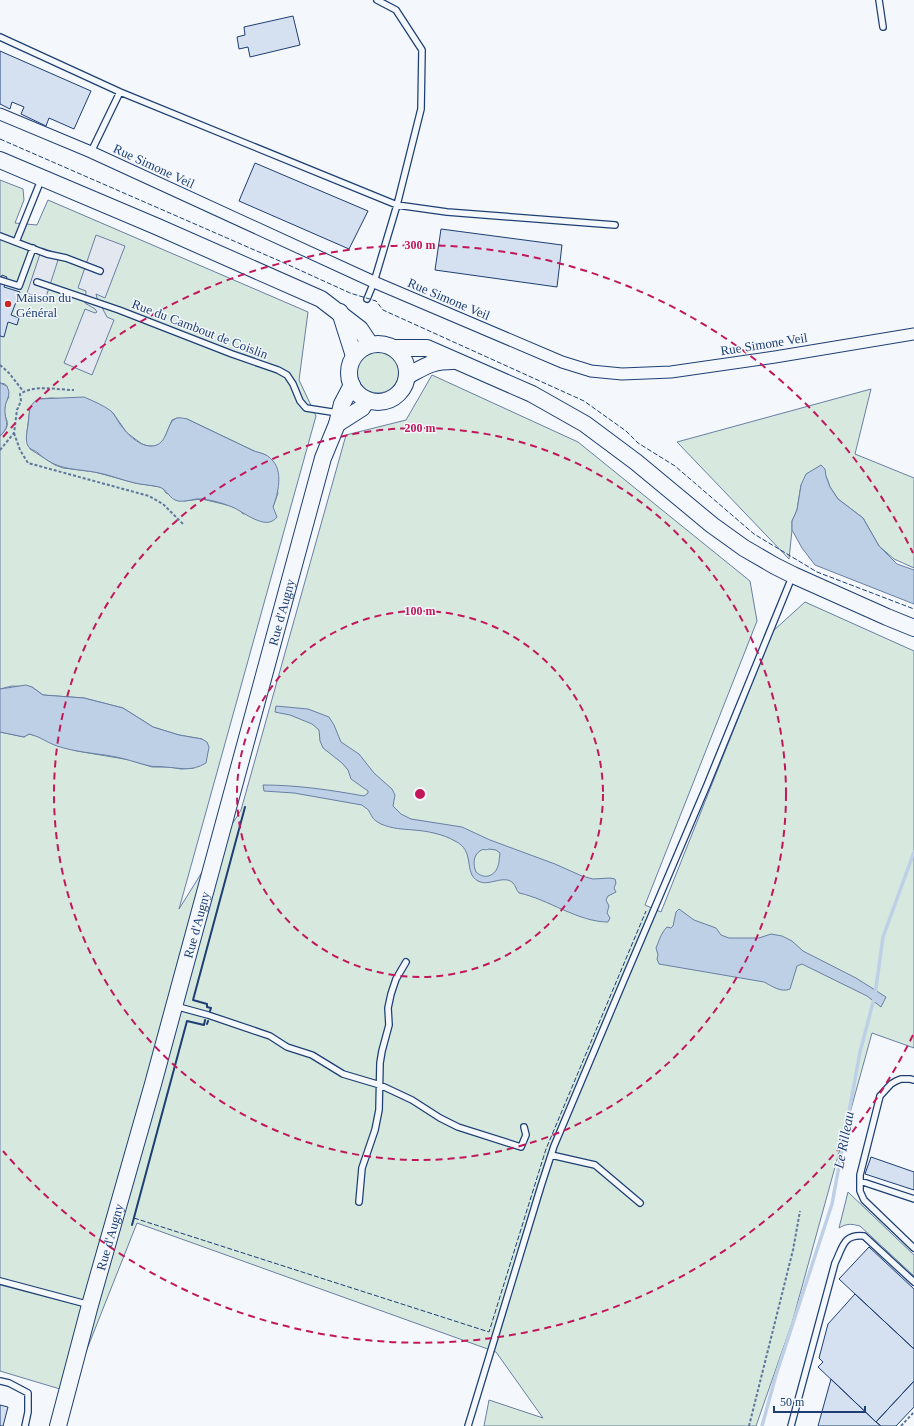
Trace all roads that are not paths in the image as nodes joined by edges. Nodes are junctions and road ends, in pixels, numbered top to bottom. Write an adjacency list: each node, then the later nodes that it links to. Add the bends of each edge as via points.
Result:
1 (377, 0): 10 (lane, via 396,10 422,50 421,109)
2 (879, 0): 3 (lane)
3 (883, 27)
4 (0, 37): 5 (lane)
5 (120, 92): 7 (lane); 10 (lane)
6 (0, 114): 7 (street, Rue Simone Veil)
7 (91, 152): 18 (street, Rue Simone Veil)
8 (0, 160): 9 (main road)
9 (42, 178): 13 (lane); 20 (main road, via 321,299)
10 (397, 205): 11 (lane, via 448,212); 18 (lane)
11 (615, 225)
12 (0, 237): 13 (lane)
13 (16, 242): 14 (lane)
14 (33, 248): 15 (lane); 16 (lane, via 19,286)
15 (100, 271)
16 (0, 280)
17 (37, 282): 29 (lane, Rue du Cambout de Coislin, via 278,370 287,375 306,408)
18 (374, 282): 19 (lane); 21 (street, Rue Simone Veil, via 562,362 591,371 622,374 679,371)
19 (367, 299)
20 (340, 312): 22 (main road, via 360,328); 24 (main road)
21 (914, 334)
22 (370, 344): 23 (main road, via 383,344); 24 (main road)
23 (395, 348): 25 (main road, via 427,348); 26 (main road, via 406,362)
24 (354, 356): 27 (main road, via 349,370)
25 (457, 361): 26 (main road, via 428,364); 30 (main road, via 532,394 585,424 636,462 712,525 744,548)
26 (408, 376): 28 (main road, via 396,397 387,402)
27 (352, 385): 28 (main road, via 359,395); 29 (main road, Rue d'Augny, via 342,404)
28 (367, 400): 29 (main road, via 362,408)
29 (338, 419): 33 (main road, Rue d'Augny, via 323,458)
30 (793, 575): 31 (main road); 37 (lane, via 708,785)
31 (914, 628)
32 (406, 962): 35 (lane, via 396,979 388,1008 389,1025 380,1063)
33 (174, 1006): 35 (lane, via 270,1036 287,1047 312,1055 343,1074); 45 (main road, Rue d'Augny)
34 (914, 1080): 38 (lane, via 896,1081 880,1096)
35 (380, 1086): 36 (lane, via 412,1100 458,1127 521,1147 526,1135); 40 (lane, via 379,1110 362,1168)
36 (524, 1127)
37 (551, 1155): 41 (lane, via 595,1165); 49 (lane)
38 (860, 1181): 39 (lane); 42 (lane, via 860,1191 864,1200)
39 (914, 1199)
40 (359, 1202)
41 (640, 1203)
42 (914, 1248)
43 (0, 1281): 45 (lane)
44 (914, 1282): 50 (lane, via 864,1236 854,1235 846,1240 835,1263)
45 (90, 1305): 47 (main road, Rue d'Augny)
46 (0, 1381): 48 (lane, via 28,1393)
47 (59, 1425)
48 (25, 1426)
49 (468, 1426)
50 (791, 1426)

